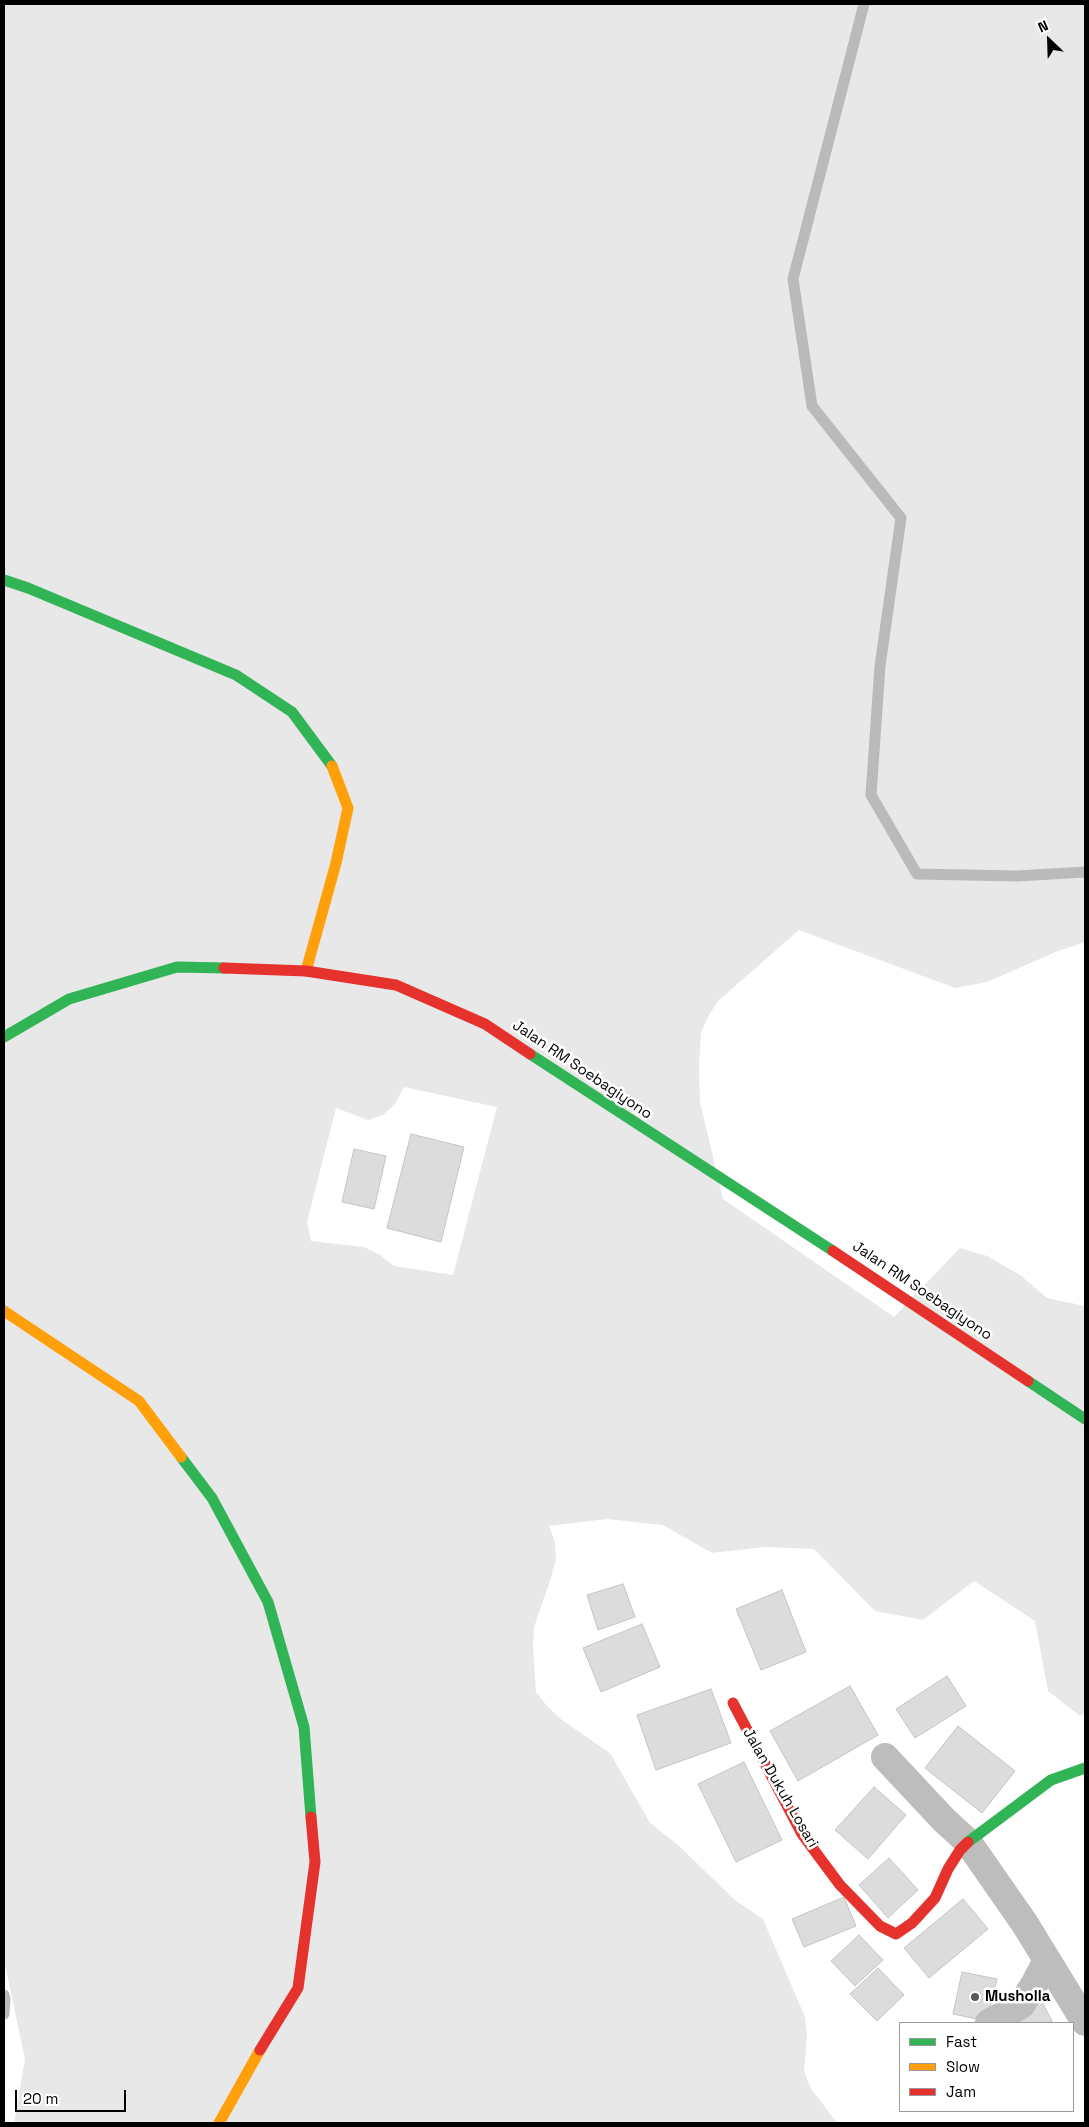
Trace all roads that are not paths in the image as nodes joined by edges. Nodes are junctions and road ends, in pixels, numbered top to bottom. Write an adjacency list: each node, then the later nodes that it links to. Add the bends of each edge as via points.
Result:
1 (4, 580): 2 (main road, via 236,675 292,712 330,761 348,808)
2 (306, 971): 3 (main road, Jalan RM Soebagiyono, via 177,967 69,999); 5 (main road, Jalan RM Soebagiyono, via 396,985 485,1024)
3 (4, 1037)
4 (4, 1311): 13 (main road, via 139,1401 212,1498 268,1602 304,1727 315,1862 298,1988)
5 (1085, 1419)
6 (733, 1703): 9 (main road, Jalan Dukuh Losari, via 802,1834 840,1885 880,1926 896,1934 912,1923 935,1898 948,1869)
7 (885, 1757): 9 (street)
8 (1085, 1768): 9 (main road, Jalan Dukuh Losari, via 1051,1780)
9 (968, 1842): 10 (street)
10 (1047, 1960): 11 (street, via 1021,2005); 12 (street)
11 (991, 2022)
12 (1085, 2022)
13 (219, 2123)

